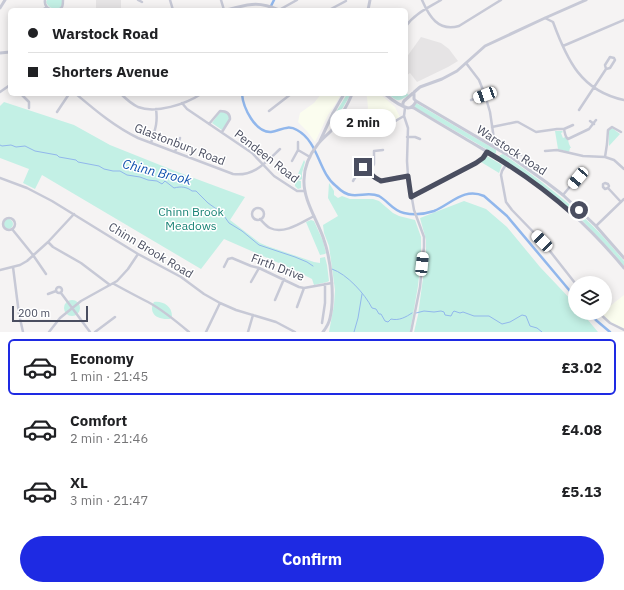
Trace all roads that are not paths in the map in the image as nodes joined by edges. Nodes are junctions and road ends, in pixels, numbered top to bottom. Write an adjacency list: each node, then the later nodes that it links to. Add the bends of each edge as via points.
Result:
1 (5, 0): 12 (street)
2 (45, 0): 11 (street)
3 (136, 0): 9 (street)
4 (297, 0): 15 (street)
5 (422, 0): 17 (street)
6 (441, 0): 17 (street)
7 (501, 0): 17 (street, via 453,28 437,23)
8 (586, 0): 18 (street)
9 (142, 2)
10 (346, 2): 16 (street)
11 (47, 7)
12 (0, 8)
13 (236, 8): 14 (street, via 260,3)
14 (276, 8)
15 (283, 8)
16 (333, 8)
17 (426, 9): 22 (street)
18 (556, 13): 19 (street); 21 (street)
19 (545, 18): 21 (street); 24 (street, via 485,46)
20 (624, 20): 23 (street)
21 (553, 22): 23 (street)
22 (408, 24)
23 (563, 46): 26 (street, via 575,70)
24 (466, 63): 27 (street, via 457,71); 28 (street, via 479,80)
25 (606, 69): 25 (street, via 605,65 610,57 614,58 615,62); 26 (street)
26 (594, 88): 42 (street, via 608,96); 49 (street)
27 (414, 92): 38 (street); 40 (street)
28 (485, 95): 41 (street); 61 (street)
29 (23, 96): 47 (street, via 30,102)
30 (69, 96): 51 (street)
31 (79, 96): 72 (street, Glastonbury Road, via 127,133)
32 (123, 96): 48 (street, via 138,107)
33 (198, 96): 44 (street)
34 (288, 96): 50 (street)
35 (343, 96): 52 (street)
36 (351, 96): 53 (street)
37 (388, 96): 39 (street)
38 (410, 97): 40 (street); 43 (street)
39 (392, 99): 43 (street); 45 (street)
40 (415, 100): 46 (street); 74 (street, Warstock Road)
41 (471, 100)
42 (624, 100)
43 (404, 101): 45 (street)
44 (182, 103): 48 (street); 57 (street, Pendeen Road)
45 (404, 107): 46 (street); 54 (street)
46 (411, 107): 83 (street, Warstock Road)
47 (29, 108)
48 (156, 109): 72 (street, via 156,128)
49 (579, 110)
50 (268, 111)
51 (57, 112)
52 (333, 113): 53 (street); 60 (street)
53 (340, 116): 62 (street)
54 (404, 116): 66 (street); 68 (street, via 408,128)
55 (596, 120): 58 (street)
56 (590, 121): 58 (street)
57 (209, 124): 65 (street, Pendeen Road); 65 (street, via 220,111 226,112 230,119)
58 (594, 124): 63 (street, via 568,139)
59 (572, 125): 63 (street)
60 (327, 126): 62 (street); 73 (street)
61 (492, 127): 63 (street, via 518,122 536,132); 70 (street)
62 (332, 129): 73 (street)
63 (564, 129)
64 (620, 131): 86 (street, via 612,127 608,130)
65 (222, 132): 91 (street, Pendeen Road)
66 (369, 135)
67 (180, 138): 82 (street)
68 (407, 138): 69 (street); 95 (street)
69 (420, 139)
70 (494, 139): 74 (street); 84 (street)
71 (298, 142): 77 (street)
72 (150, 143): 82 (street, Glastonbury Road)
73 (319, 144): 87 (street)
74 (491, 145): 80 (street, Warstock Road)
75 (556, 146): 79 (street)
76 (280, 150): 91 (street, Glastonbury Road)
77 (298, 150): 87 (street); 88 (street)
78 (383, 150): 94 (street, via 374,151 374,164)
79 (557, 150): 81 (street); 86 (street, via 583,156)
80 (500, 151): 85 (street); 101 (street, Warstock Road, via 529,169)
81 (545, 151)
82 (175, 152): 91 (street, Glastonbury Road, via 239,175 251,172)
83 (487, 152): 85 (street, Warstock Road); 102 (street, via 476,163)
84 (521, 155)
85 (497, 157): 90 (street, Warstock Road)
86 (605, 157): 93 (street, via 614,160)
87 (310, 158): 100 (street, via 304,175)
88 (292, 161)
89 (355, 162): 92 (street)
90 (507, 163): 107 (street, Warstock Road); 122 (street, via 501,175 506,202)
91 (263, 164): 100 (street, Pendeen Road, via 297,191)
92 (363, 167): 94 (street); 98 (street)
93 (624, 169)
94 (371, 170): 95 (street, via 370,173 381,181)
95 (408, 176): 102 (street)
96 (0, 178): 106 (street, Chinn Brook Road, via 39,194)
97 (578, 178): 101 (street)
98 (353, 181)
99 (608, 188): 104 (street)
100 (305, 191): 108 (street)
101 (562, 195): 105 (street, Warstock Road)
102 (411, 197): 151 (street, via 424,237 420,287)
103 (624, 199): 104 (street)
104 (621, 202): 110 (street)
105 (579, 210): 107 (street); 110 (street, Warstock Road)
106 (74, 214): 112 (street); 113 (street, Chinn Brook Road)
107 (574, 215): 119 (street, Warstock Road)
108 (314, 216): 109 (street, via 281,230 269,227); 125 (street, via 329,256)
109 (260, 219): 109 (street, via 252,216 256,208 264,213)
110 (596, 226): 115 (street, Warstock Road)
111 (12, 229): 111 (street, via 3,227 6,218 13,220 15,224); 114 (street)
112 (48, 242): 114 (street); 128 (street)
113 (138, 254): 126 (street); 134 (street, Chinn Brook Road, via 181,277)
114 (33, 255): 116 (street, via 27,261); 121 (street)
115 (624, 258)
116 (13, 267): 120 (street); 142 (street)
117 (224, 267): 118 (street, Firth Drive, via 228,259 232,258)
118 (259, 268): 123 (street, Firth Drive); 124 (street)
119 (624, 268)
120 (0, 270)
121 (46, 274)
122 (570, 276)
123 (284, 279): 129 (street, Firth Drive); 133 (street)
124 (251, 282)
125 (332, 283): 127 (street, Firth Drive); 150 (street, via 331,314)
126 (114, 284): 128 (street); 146 (street, via 148,302)
127 (325, 284): 129 (street, Firth Drive); 140 (street)
128 (110, 286): 136 (street)
129 (304, 288): 135 (street)
130 (56, 291): 131 (street); 131 (street, via 60,288); 132 (street)
131 (61, 293): 136 (street)
132 (48, 294)
133 (275, 300)
134 (220, 303): 137 (street, Chinn Brook Road); 147 (street)
135 (297, 307)
136 (72, 308): 143 (street); 144 (street)
137 (253, 315): 148 (street); 149 (street, Chinn Brook Road, via 276,322)
138 (115, 317): 145 (street)
139 (606, 320): 141 (street)
140 (322, 322)
141 (624, 330)
142 (23, 332)
143 (49, 332)
144 (90, 332)
145 (95, 332)
146 (189, 332)
147 (206, 332)
148 (248, 332)
149 (295, 332)
150 (323, 332)
151 (411, 332)

